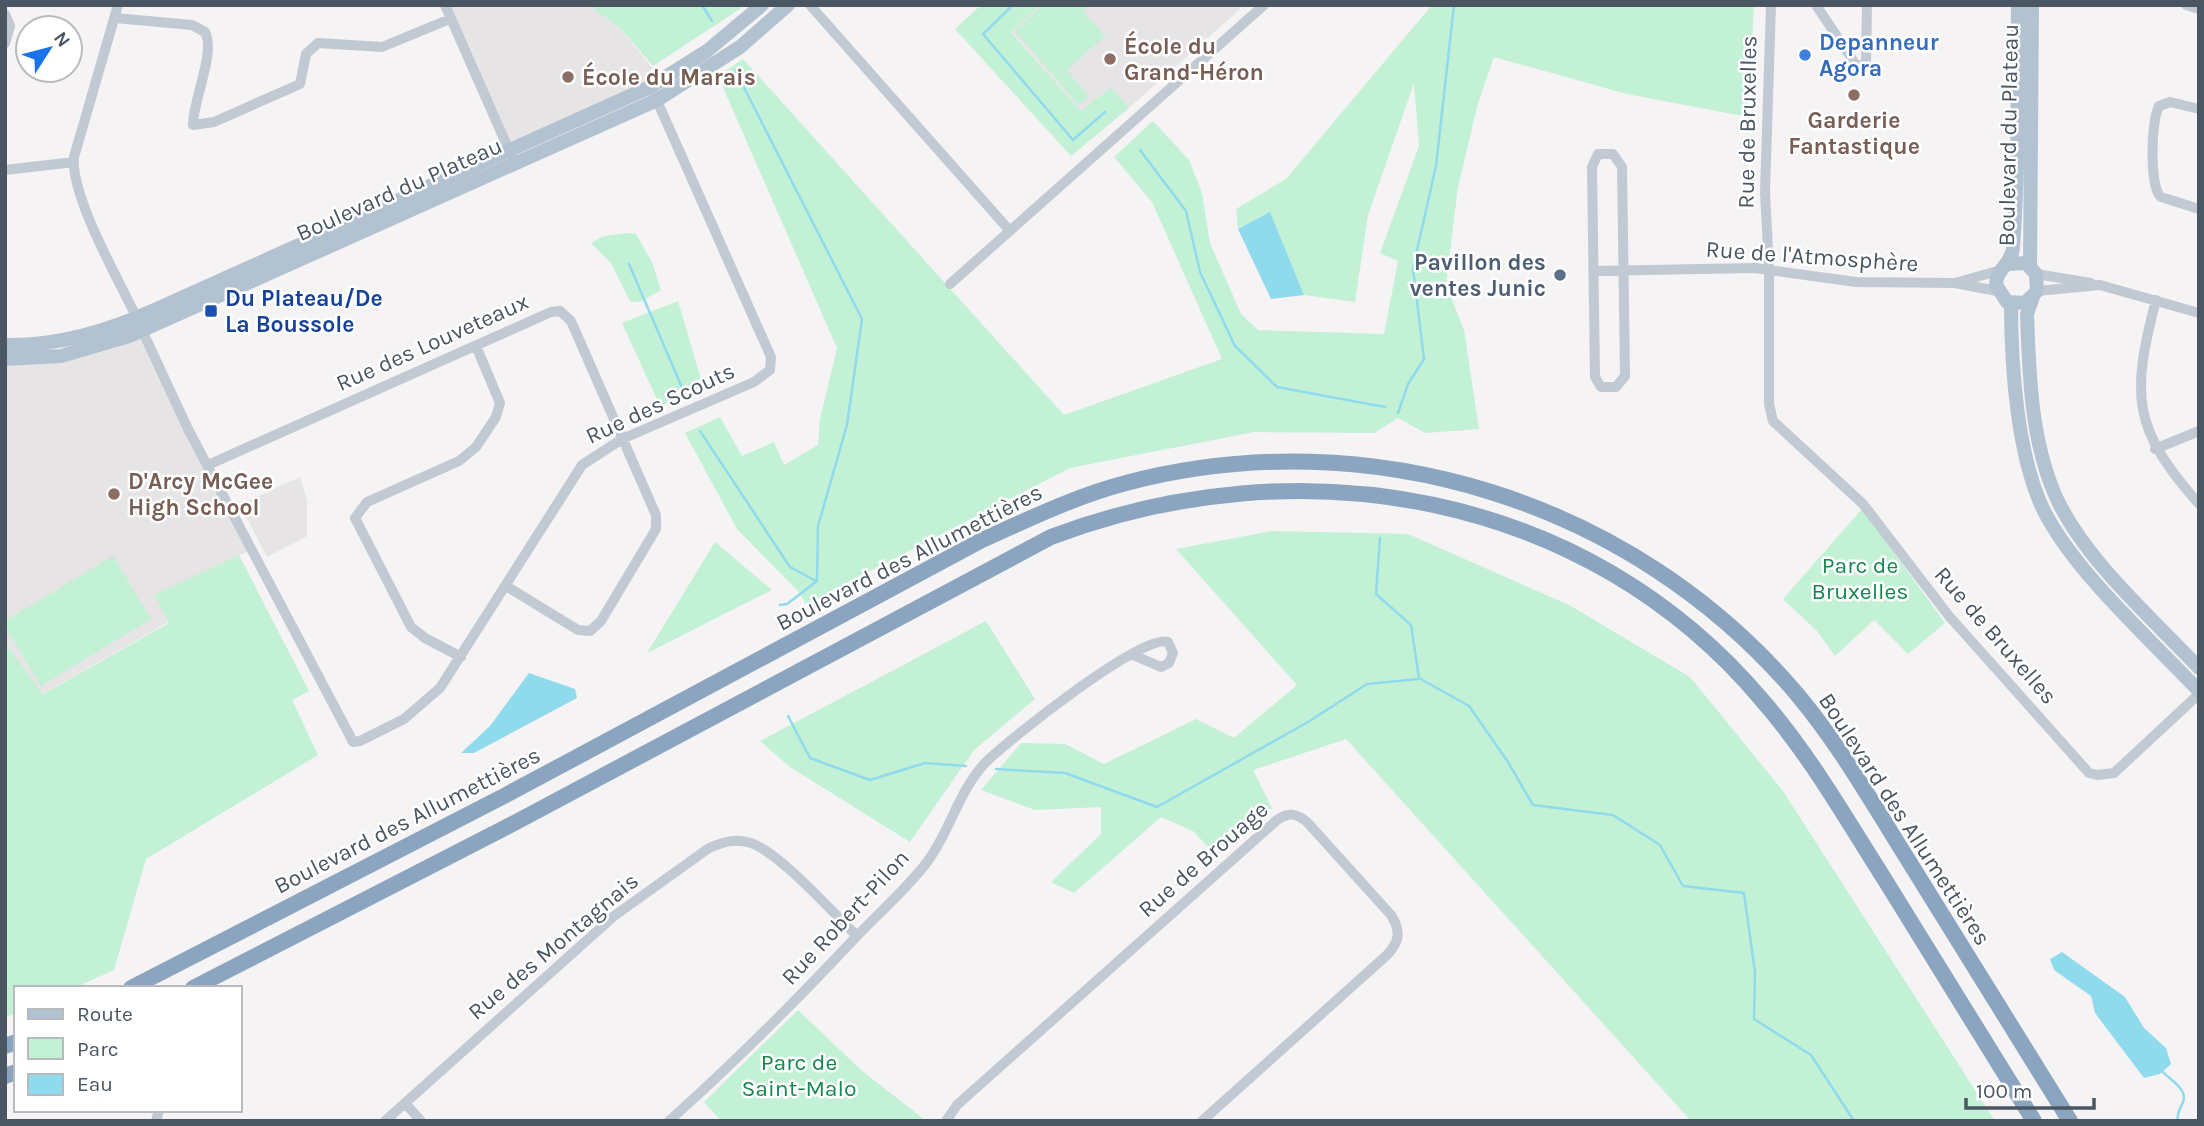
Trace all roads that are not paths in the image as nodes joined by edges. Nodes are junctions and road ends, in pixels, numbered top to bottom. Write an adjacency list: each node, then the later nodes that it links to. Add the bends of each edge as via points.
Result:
1 (118, 5): 15 (street)
2 (445, 5): 16 (street)
3 (762, 5): 18 (main road, Boulevard du Plateau)
4 (788, 5): 18 (main road, Boulevard du Plateau, via 740,47)
5 (810, 5): 24 (street)
6 (1264, 5): 24 (street)
7 (1772, 5): 26 (street, Rue de Bruxelles, via 1765,192)
8 (1816, 5): 9 (street, via 1858,68 1866,62)
9 (1867, 5)
10 (2018, 5): 25 (main road, Boulevard du Plateau, via 2018,187 2013,253)
11 (2032, 5): 27 (main road, Boulevard du Plateau)
12 (2186, 5): 13 (street)
13 (2199, 9)
14 (5, 14): 17 (street, via 10,26)
15 (115, 18): 16 (street, via 192,25 205,32 208,54 194,100 193,125 214,122 300,84 306,54 317,43 382,47); 21 (street)
16 (450, 19): 20 (street)
17 (5, 43)
18 (653, 93): 20 (main road, Boulevard du Plateau); 43 (street, Rue des Scouts, via 772,366 754,382)
19 (2199, 109): 23 (street, via 2171,102 2159,106 2153,181 2161,197)
20 (512, 156): 38 (main road, Boulevard du Plateau)
21 (74, 162): 22 (street); 38 (street, via 78,189)
22 (5, 170)
23 (2199, 209)
24 (1010, 231): 31 (street)
25 (2004, 267): 27 (main road, via 2021,262); 30 (street, Rue de l'Atmosphère); 33 (main road, via 1996,280)
26 (1769, 269): 29 (street, Rue de l'Atmosphère); 30 (street, Rue de l'Atmosphère, via 1867,283); 51 (street, Rue de Bruxelles, via 1769,404 1773,421 1863,504 1949,616 2090,772 2114,773)
27 (2033, 270): 32 (street); 34 (main road)
28 (1593, 271): 29 (street, Rue de l'Atmosphère); 29 (street, via 1595,377 1601,387 1616,387 1625,376); 29 (street, via 1592,167 1598,154 1613,154 1622,166)
29 (1624, 271)
30 (1955, 283): 33 (street, Rue de l'Atmosphère)
31 (950, 284)
32 (2093, 284): 34 (street); 35 (street)
33 (1997, 291): 36 (main road)
34 (2035, 294): 36 (main road, via 2021,304); 50 (main road, via 2027,314 2036,424 2056,497 2091,551)
35 (2156, 300): 37 (street); 44 (street, via 2140,382 2142,411)
36 (2011, 303): 51 (main road, via 2021,436 2045,513 2080,564)
37 (2199, 313)
38 (139, 324): 39 (main road, Boulevard du Plateau, via 72,340); 41 (main road, Boulevard du Plateau, via 76,353); 45 (street)
39 (5, 345)
40 (476, 346): 43 (street, Rue des Louveteaux, via 551,312 565,313); 45 (street, Rue des Louveteaux); 49 (street, via 500,403 476,447 459,461 367,502 355,518 411,627)
41 (5, 359)
42 (2199, 431): 44 (street)
43 (622, 439): 47 (street, Rue des Scouts, via 576,472); 47 (street, Rue des Louveteaux, via 657,524 601,621 590,631 578,630)
44 (2155, 449): 46 (street)
45 (208, 465): 49 (street, Rue des Scouts, via 353,742 418,709 440,688)
46 (2199, 504)
47 (506, 586): 49 (street, Rue des Scouts)
48 (1133, 655): 54 (street, Rue Robert-Pilon, via 1112,665 986,762 924,866)
49 (461, 657)
50 (2199, 668)
51 (2199, 692)
52 (509, 793): 53 (highway); 55 (highway, Boulevard des Allumettières); 57 (highway, Boulevard des Allumettières, via 982,540 1062,504 1122,484 1205,467 1303,461 1392,468 1504,495 1581,526 1658,569 1734,629 1784,680 1826,733)
53 (520, 820): 56 (highway, Boulevard des Allumettières); 58 (highway, Boulevard des Allumettières, via 1004,560 1073,528 1143,506 1222,494 1308,490 1390,496 1459,510 1558,546 1644,596 1711,648 1762,699 1811,763)
54 (857, 936): 59 (street, Rue des Montagnais, via 775,859 753,844 724,841 614,916); 62 (street, Rue Robert-Pilon, via 761,1037)
55 (135, 986)
56 (197, 986)
57 (2002, 1012): 58 (highway); 66 (highway, Boulevard des Allumettières)
58 (1977, 1028): 65 (highway, Boulevard des Allumettières)
59 (405, 1103): 60 (street, Rue des Montagnais); 61 (street)
60 (385, 1121)
61 (421, 1121)
62 (669, 1121)
63 (946, 1121): 64 (street, Rue de Brouage, via 957,1105 1277,820 1296,815 1391,915 1398,941)
64 (1202, 1121)
65 (2034, 1121)
66 (2070, 1121)

